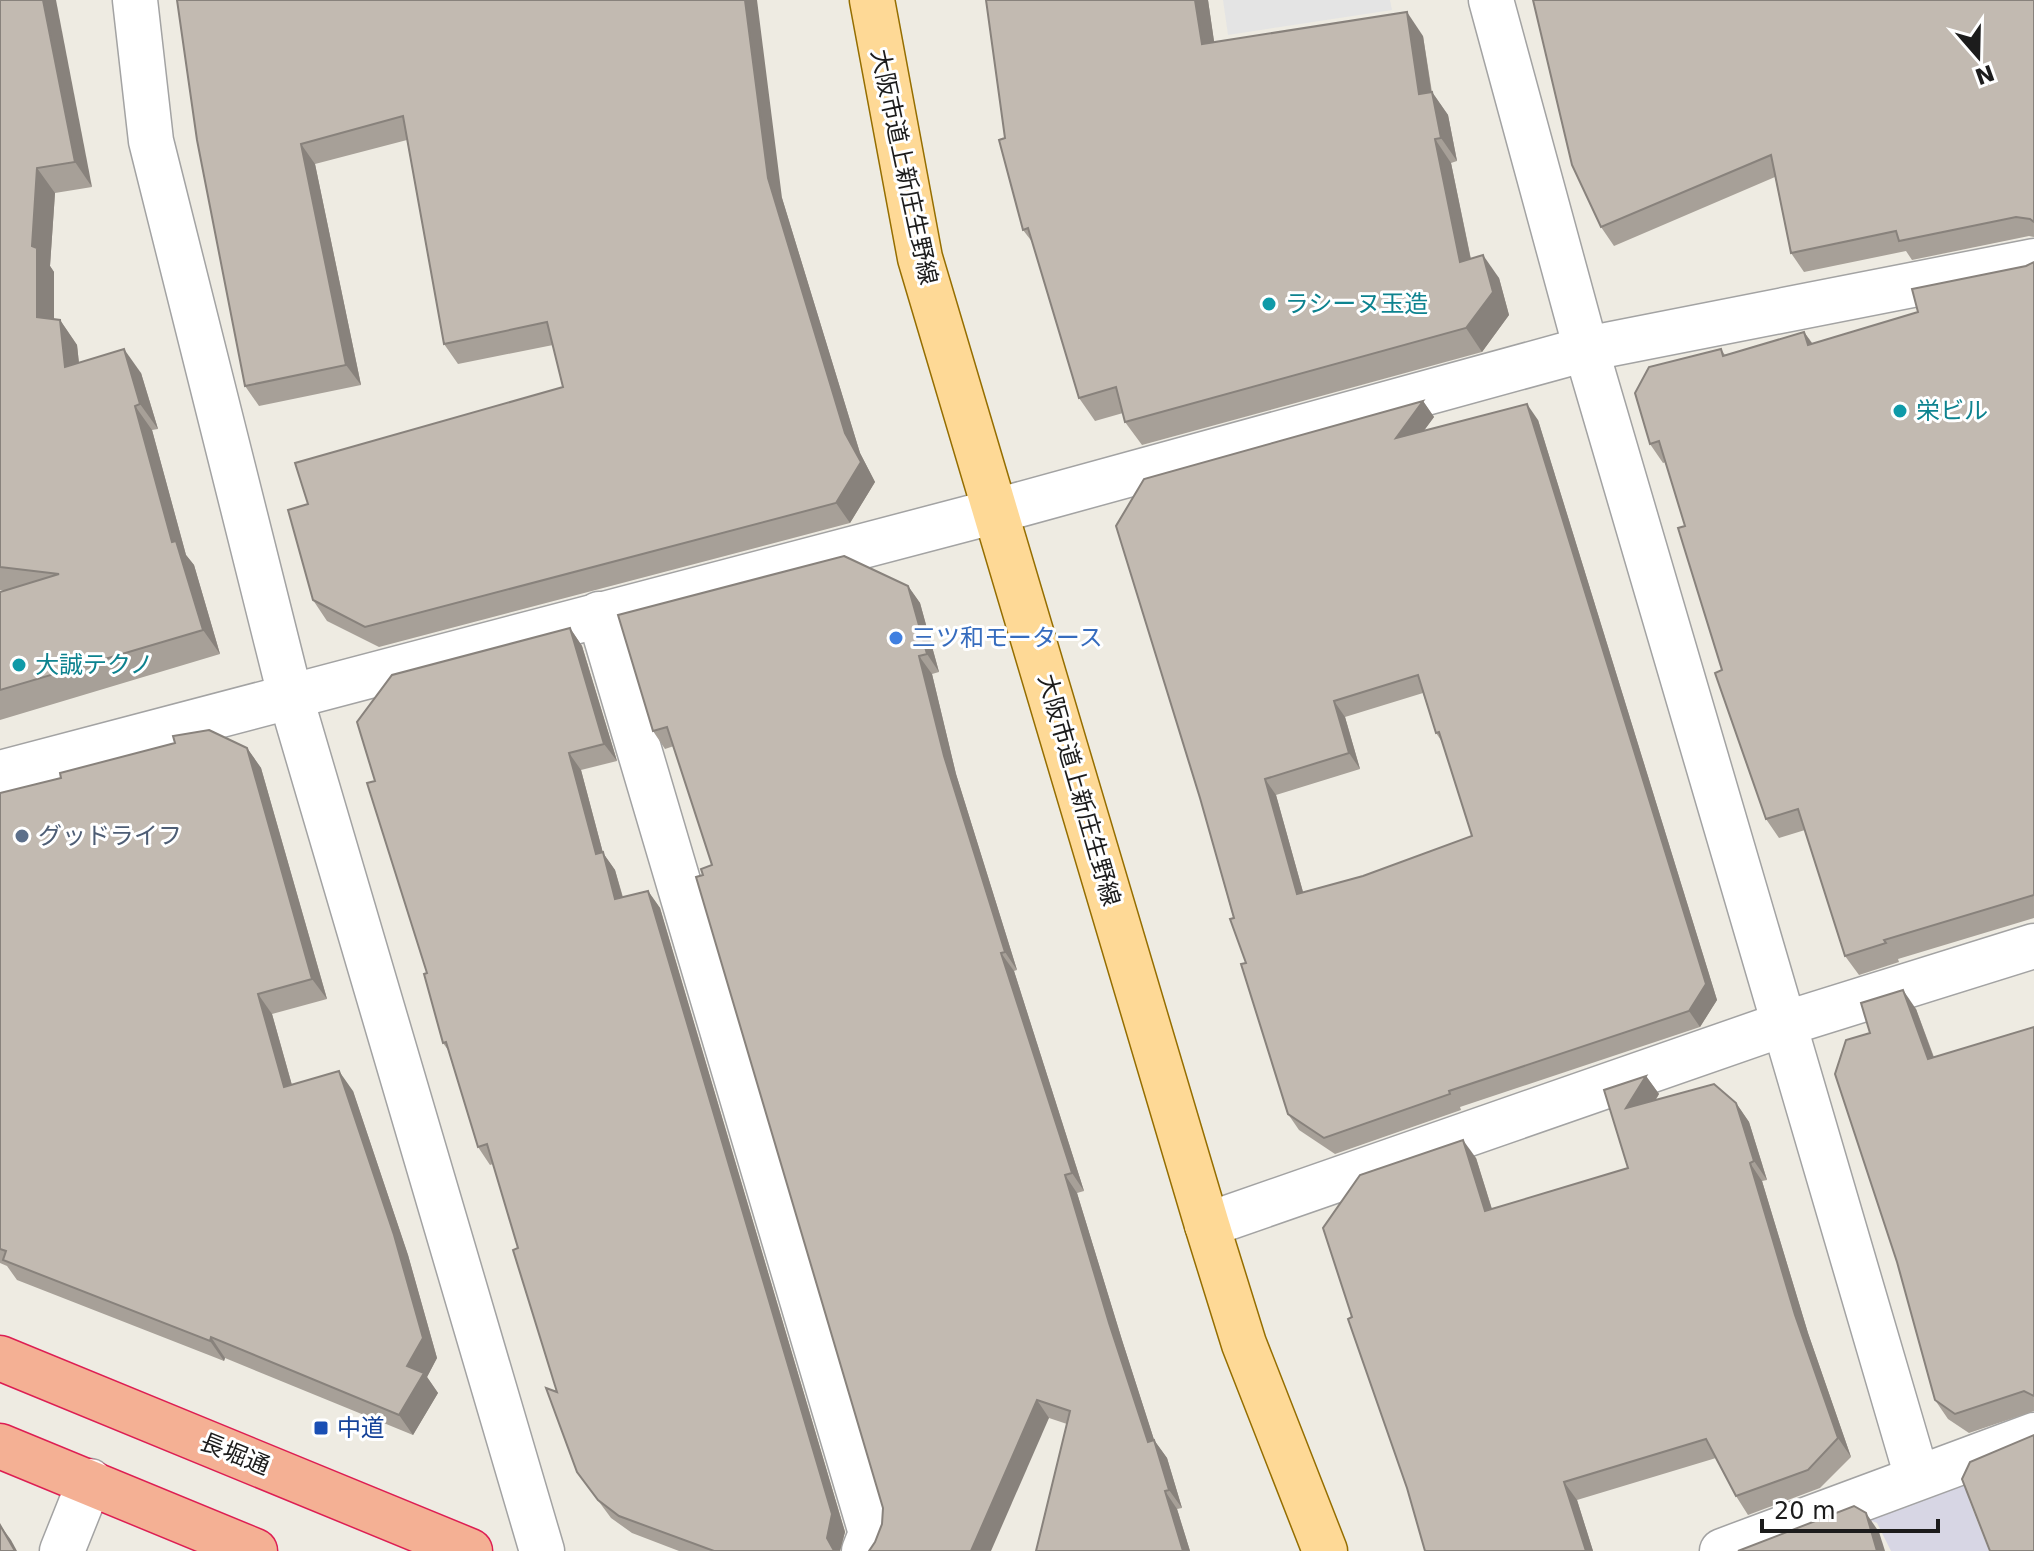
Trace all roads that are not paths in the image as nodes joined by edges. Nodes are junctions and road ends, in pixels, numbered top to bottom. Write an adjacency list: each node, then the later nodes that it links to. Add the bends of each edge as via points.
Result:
1 (135, 0): 8 (street, via 151,141)
2 (872, 0): 6 (main road, 大阪市道上新庄生野線, via 920,258)
3 (1491, 0): 5 (street)
4 (2034, 261): 5 (street)
5 (1586, 349): 6 (street); 11 (street)
6 (996, 511): 7 (street); 12 (main road, 大阪市道上新庄生野線)
7 (599, 614): 8 (street); 23 (street, via 871,1533)
8 (290, 695): 9 (street); 22 (street)
9 (0, 773)
10 (2034, 946): 11 (street)
11 (1784, 1024): 12 (street); 17 (street)
12 (1207, 1225): 13 (main road, 大阪市道上新庄生野線)
13 (1244, 1344): 24 (main road, 大阪市道上新庄生野線); 25 (main road, 大阪市道上新庄生野線)
14 (0, 1358): 21 (highway, 長堀通)
15 (2034, 1435): 17 (street)
16 (0, 1446): 18 (highway)
17 (1917, 1477): 26 (street)
18 (90, 1481): 19 (street); 20 (highway)
19 (62, 1551)
20 (255, 1551)
21 (470, 1551)
22 (542, 1551)
23 (864, 1551)
24 (1296, 1551)
25 (1325, 1551)
26 (1722, 1551)

